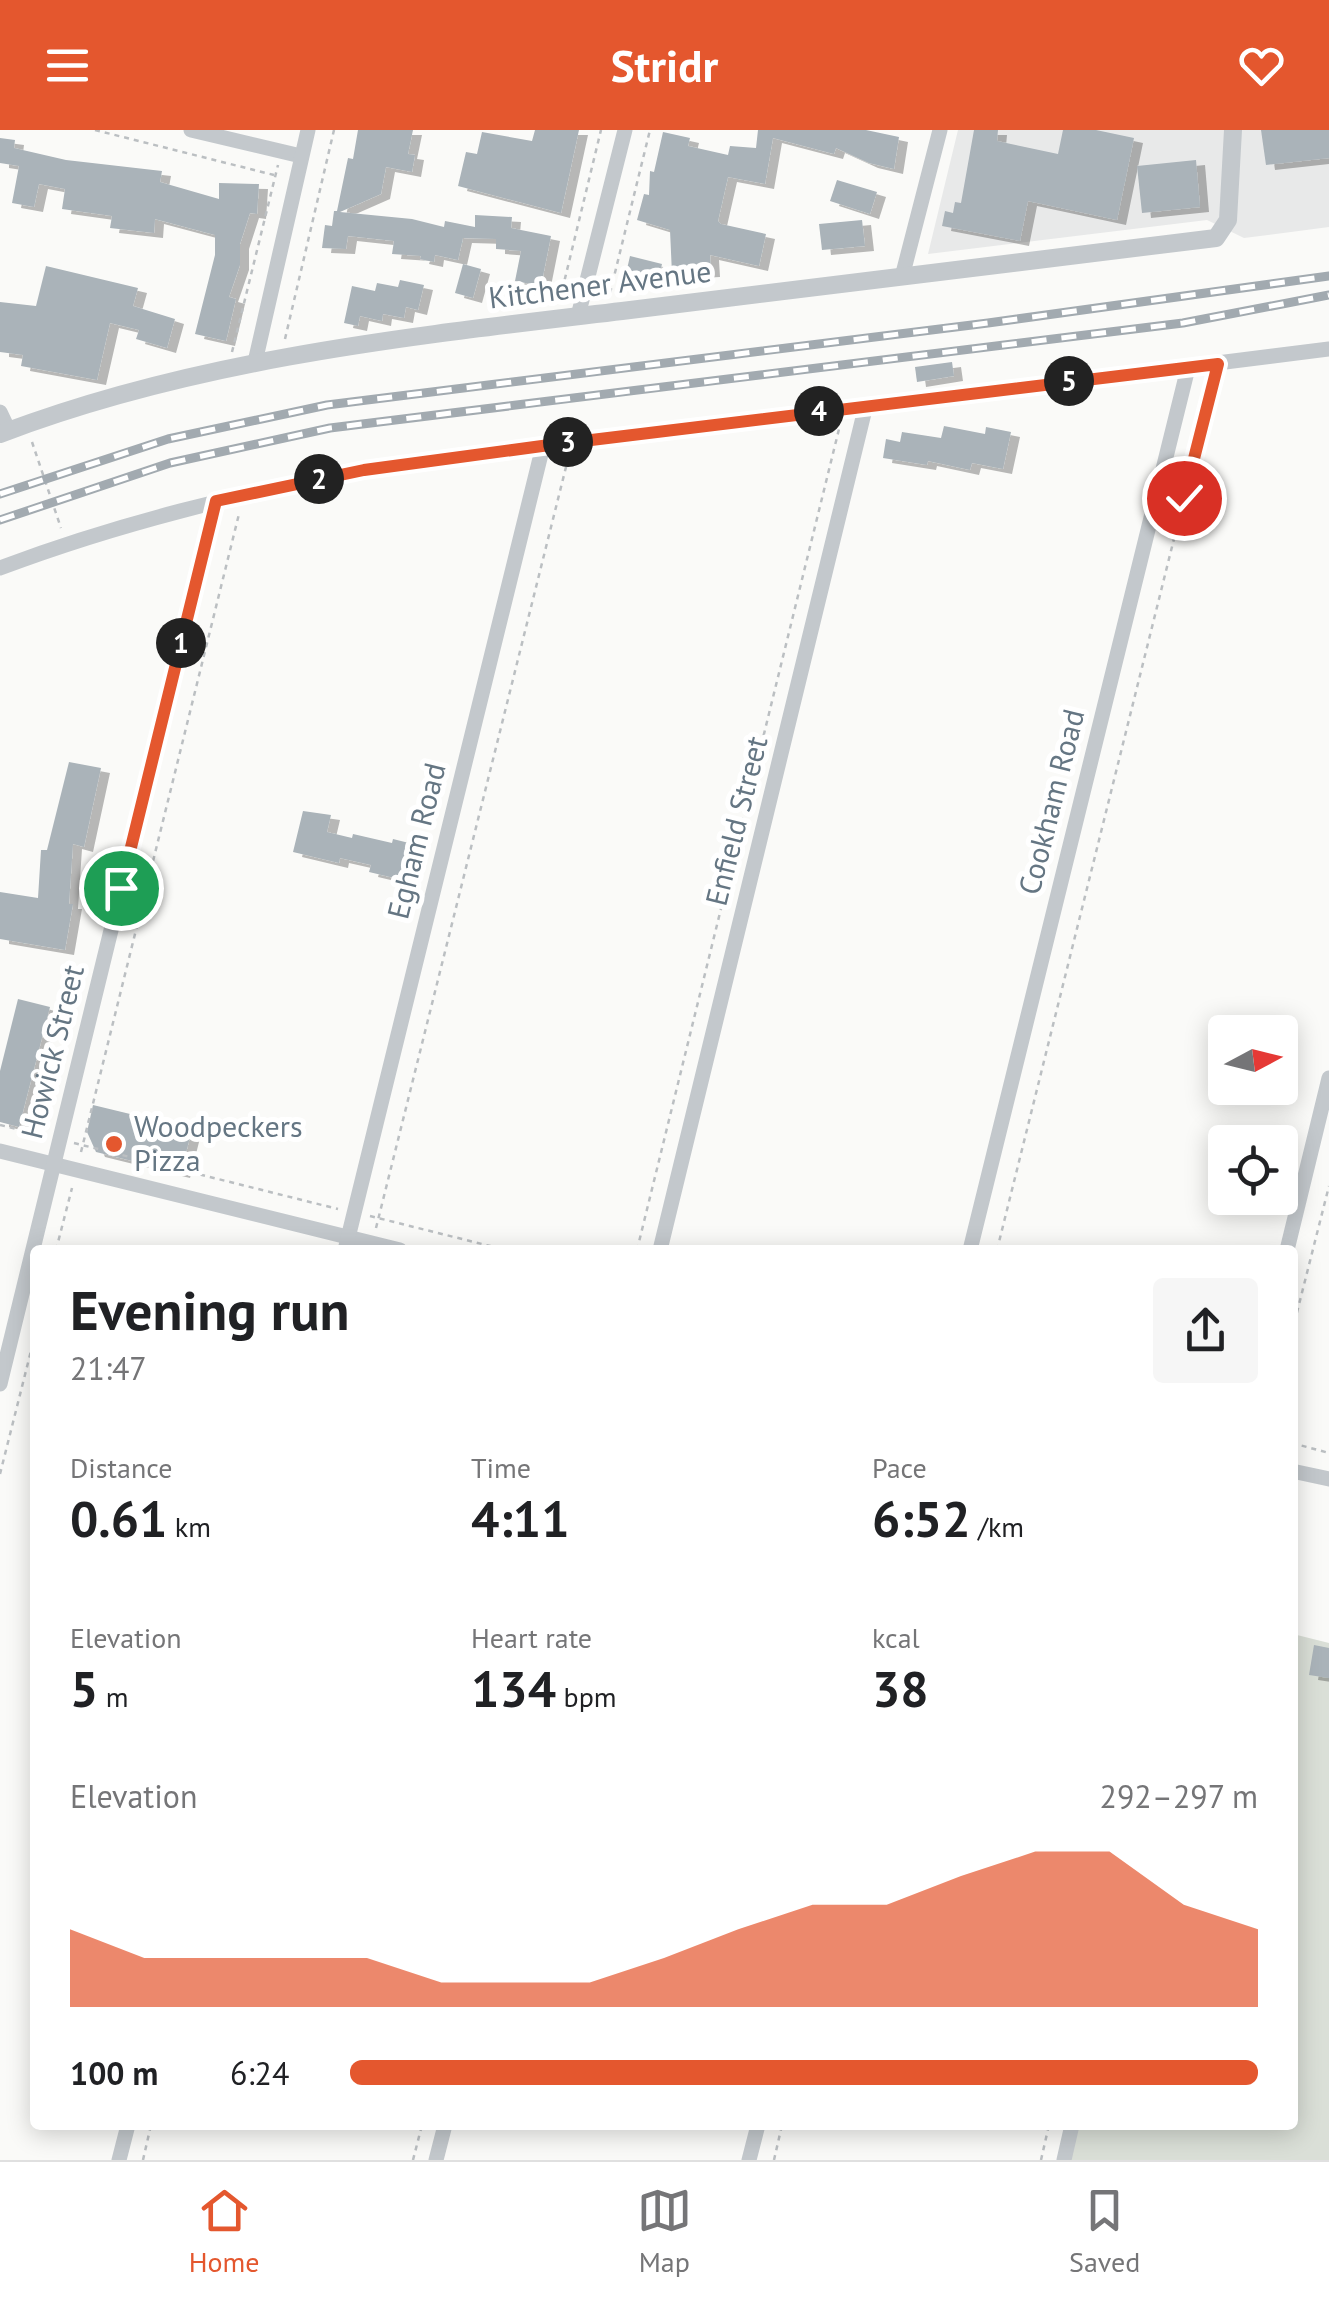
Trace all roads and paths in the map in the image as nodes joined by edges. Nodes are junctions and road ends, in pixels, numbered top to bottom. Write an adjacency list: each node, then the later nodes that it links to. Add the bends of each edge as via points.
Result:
1 (95, 130): 12 (path)
2 (191, 130): 10 (street)
3 (308, 130): 11 (street)
4 (334, 130): 17 (path)
5 (602, 130): 15 (path)
6 (625, 130): 16 (street)
7 (650, 130): 14 (path)
8 (940, 130): 13 (street)
9 (1232, 130): 13 (street, Kitchener Avenue, via 1228,220 1216,238)
10 (282, 152): 11 (street); 12 (path)
11 (301, 156): 20 (street)
12 (276, 175): 19 (path)
13 (902, 277): 16 (street, Kitchener Avenue)
14 (609, 300)
15 (558, 306)
16 (578, 316): 20 (street, Kitchener Avenue)
17 (283, 345)
18 (1329, 349): 21 (street)
19 (231, 356)
20 (255, 362): 26 (street, Kitchener Avenue)
21 (1218, 364): 22 (street); 53 (path)
22 (1188, 368): 23 (street); 52 (street, Cookham Road)
23 (866, 405): 28 (street); 51 (street, Enfield Street)
24 (0, 412): 26 (street)
25 (842, 419): 50 (path)
26 (4, 432)
27 (43, 438): 32 (path, via 31,442)
28 (542, 446): 30 (street, via 364,470); 42 (street, Egham Road)
29 (570, 453): 43 (path)
30 (216, 501): 33 (street); 36 (street, Howick Street)
31 (242, 506): 37 (path)
32 (64, 534)
33 (0, 568)
34 (1329, 1078): 54 (street)
35 (0, 1125): 36 (path)
36 (60, 1140): 37 (path); 39 (street, Howick Street)
37 (82, 1145): 40 (path); 42 (path)
38 (0, 1151): 39 (street)
39 (54, 1164): 40 (street); 46 (street, Howick Street)
40 (76, 1170): 45 (street); 47 (path)
41 (1329, 1186): 56 (path)
42 (354, 1212): 43 (path); 45 (street, Egham Road)
43 (378, 1218): 44 (path); 49 (path)
44 (372, 1243): 45 (street); 48 (street)
45 (346, 1244)
46 (34, 1245)
47 (57, 1245)
48 (380, 1245)
49 (486, 1245)
50 (638, 1245)
51 (661, 1245)
52 (971, 1245)
53 (999, 1245)
54 (1288, 1245)
55 (30, 1262): 58 (street, Howick Street)
56 (1298, 1308)
57 (30, 1355): 62 (path)
58 (0, 1384)
59 (1298, 1445): 60 (path)
60 (1329, 1453)
61 (1298, 1471): 63 (street)
62 (0, 1474)
63 (1329, 1479)
64 (127, 2130): 72 (street)
65 (150, 2130): 73 (path)
66 (421, 2130): 74 (path)
67 (444, 2130): 75 (street)
68 (757, 2130): 76 (street)
69 (781, 2130): 77 (path)
70 (1048, 2130): 78 (path)
71 (1071, 2130): 79 (street)
72 (120, 2160)
73 (142, 2160)
74 (413, 2160)
75 (436, 2160)
76 (749, 2160)
77 (774, 2160)
78 (1040, 2160)
79 (1064, 2160)

